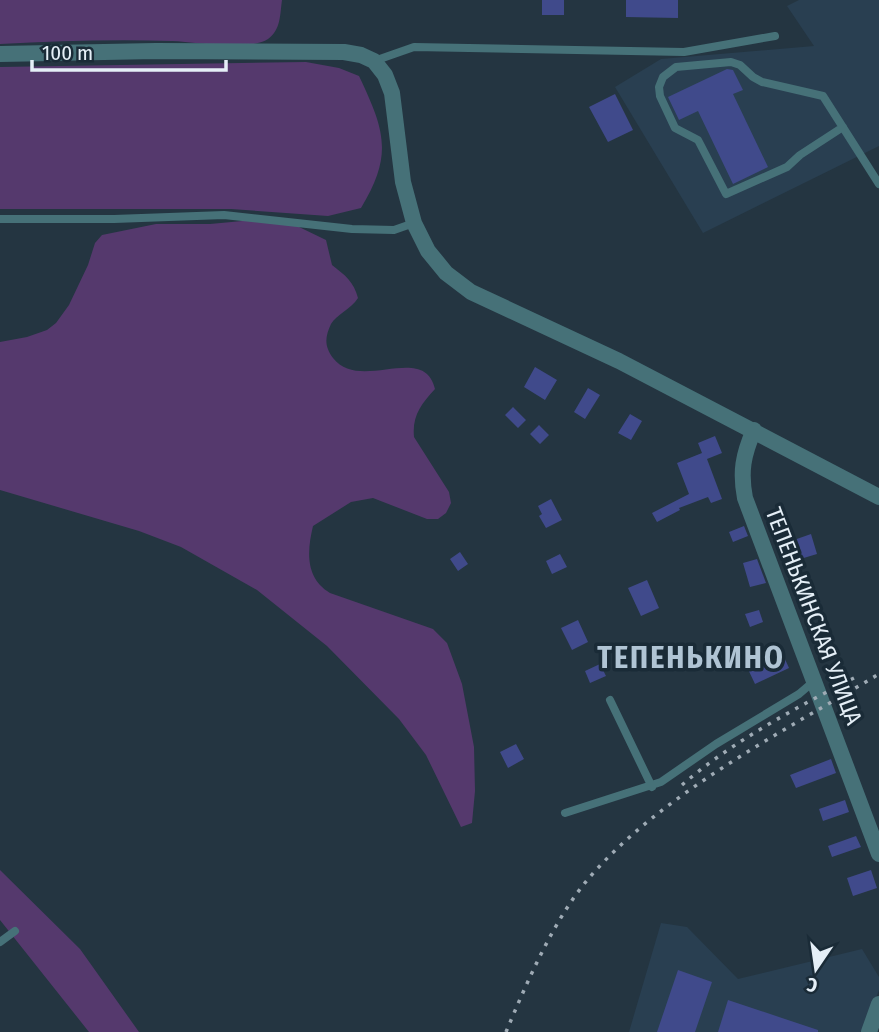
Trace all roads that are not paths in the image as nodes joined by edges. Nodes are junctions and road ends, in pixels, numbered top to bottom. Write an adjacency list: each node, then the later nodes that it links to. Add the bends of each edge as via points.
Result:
1 (775, 36): 3 (lane, via 684,52 414,47)
2 (0, 54): 3 (street, via 344,52)
3 (374, 61): 7 (street, via 392,93)
4 (843, 127): 4 (lane, via 823,96 762,82 731,62 676,67 659,86 675,128 698,140 726,194 787,167); 5 (lane)
5 (879, 184)
6 (0, 219): 7 (lane, via 224,215 394,230)
7 (414, 223): 8 (street, via 428,251 471,292)
8 (754, 430): 9 (street); 10 (street, ТЕПЕНЬКИНСКАЯ УЛИЦА, via 742,461 745,498)
9 (879, 497)
10 (813, 682): 12 (lane); 14 (street, ТЕПЕНЬКИНСКАЯ УЛИЦА)
11 (610, 700): 12 (lane)
12 (652, 786): 13 (lane)
13 (565, 813)
14 (879, 854)
15 (15, 931): 16 (lane)
16 (0, 942)
17 (879, 1004): 18 (street)
18 (869, 1032)

